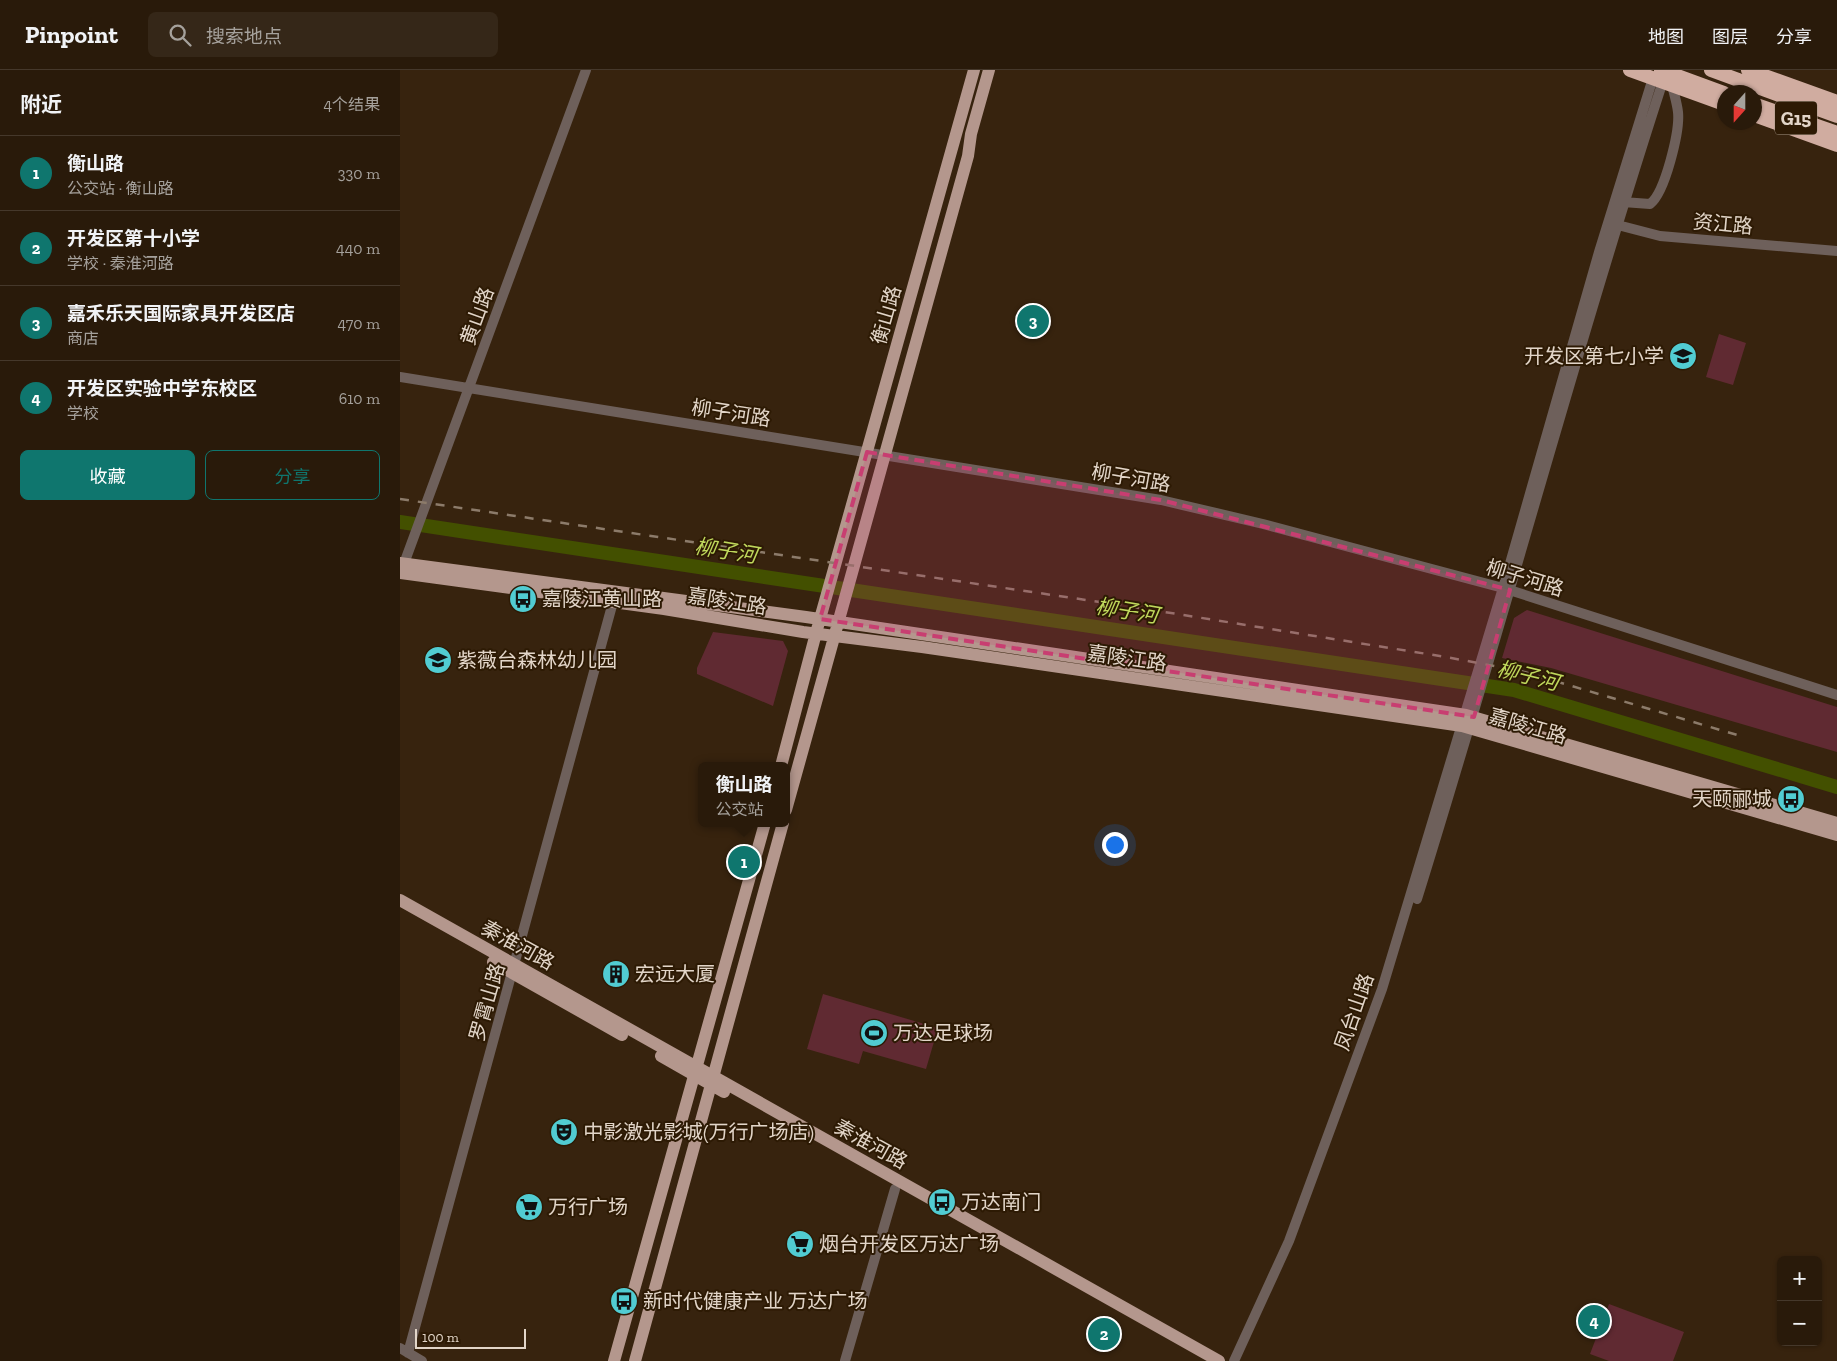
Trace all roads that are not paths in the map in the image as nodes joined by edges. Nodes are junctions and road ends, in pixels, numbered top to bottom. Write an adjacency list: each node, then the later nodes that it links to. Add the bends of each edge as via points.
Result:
1 (586, 70): 21 (street, 黄山路)
2 (974, 70): 22 (main road, 衡山路)
3 (989, 70): 23 (main road, via 968,156)
4 (1630, 70): 8 (highway)
5 (1711, 70): 13 (highway, G15)
6 (1748, 70): 7 (highway)
7 (1768, 73): 11 (highway)
8 (1662, 79): 9 (highway); 10 (highway); 17 (street); 17 (street, via 1678,113 1675,148 1658,194 1650,204); 18 (street)
9 (1717, 91)
10 (1717, 101)
11 (1837, 102)
12 (1762, 107): 15 (highway, G15)
13 (1837, 116)
14 (1762, 118): 16 (highway)
15 (1837, 133)
16 (1837, 145)
17 (1623, 202): 18 (street)
18 (1612, 223): 19 (street, 资江路, via 1660,236); 25 (street, 凤台山路)
19 (1837, 251)
20 (400, 377): 21 (street, 柳子河路)
21 (469, 390): 22 (street, 柳子河路); 24 (street, 黄山路)
22 (867, 452): 23 (street, 柳子河路); 27 (main road, 衡山路)
23 (883, 454): 25 (street, 柳子河路, via 1160,500); 28 (main road)
24 (401, 569): 26 (main road, 嘉陵江路); 27 (main road, 嘉陵江路)
25 (1507, 589): 31 (street, 柳子河路); 32 (street, 凤台山路)
26 (613, 602): 29 (main road, 嘉陵江路); 41 (street, 罗霄山路)
27 (822, 613): 28 (main road, 嘉陵江路); 29 (main road)
28 (837, 622): 30 (main road); 32 (main road, 嘉陵江路)
29 (816, 633): 30 (main road, 嘉陵江路); 33 (main road)
30 (834, 636): 32 (main road, 嘉陵江路); 34 (main road)
31 (1837, 695)
32 (1469, 716): 35 (main road, 嘉陵江路); 38 (main road, 嘉陵江路); 52 (street, 凤台山路, via 1378,998 1290,1241); 53 (street, 凤台山路, via 1388,991 1295,1244)
33 (782, 762)
34 (790, 796)
35 (1837, 823)
36 (764, 827): 42 (main road)
37 (782, 827): 43 (main road)
38 (1837, 835)
39 (400, 900): 41 (main road, 秦淮河路)
40 (400, 909): 41 (main road, 秦淮河路)
41 (515, 969): 42 (main road, 秦淮河路); 45 (street, 罗霄山路)
42 (695, 1072): 43 (main road, 秦淮河路); 47 (main road)
43 (711, 1081): 44 (main road, 秦淮河路); 48 (main road); 51 (main road, 秦淮河路)
44 (895, 1189): 49 (street); 50 (main road, 秦淮河路)
45 (404, 1351): 46 (street)
46 (422, 1361)
47 (614, 1361)
48 (634, 1361)
49 (845, 1361)
50 (1204, 1361)
51 (1219, 1361)
52 (1234, 1361)
53 (1242, 1361)

